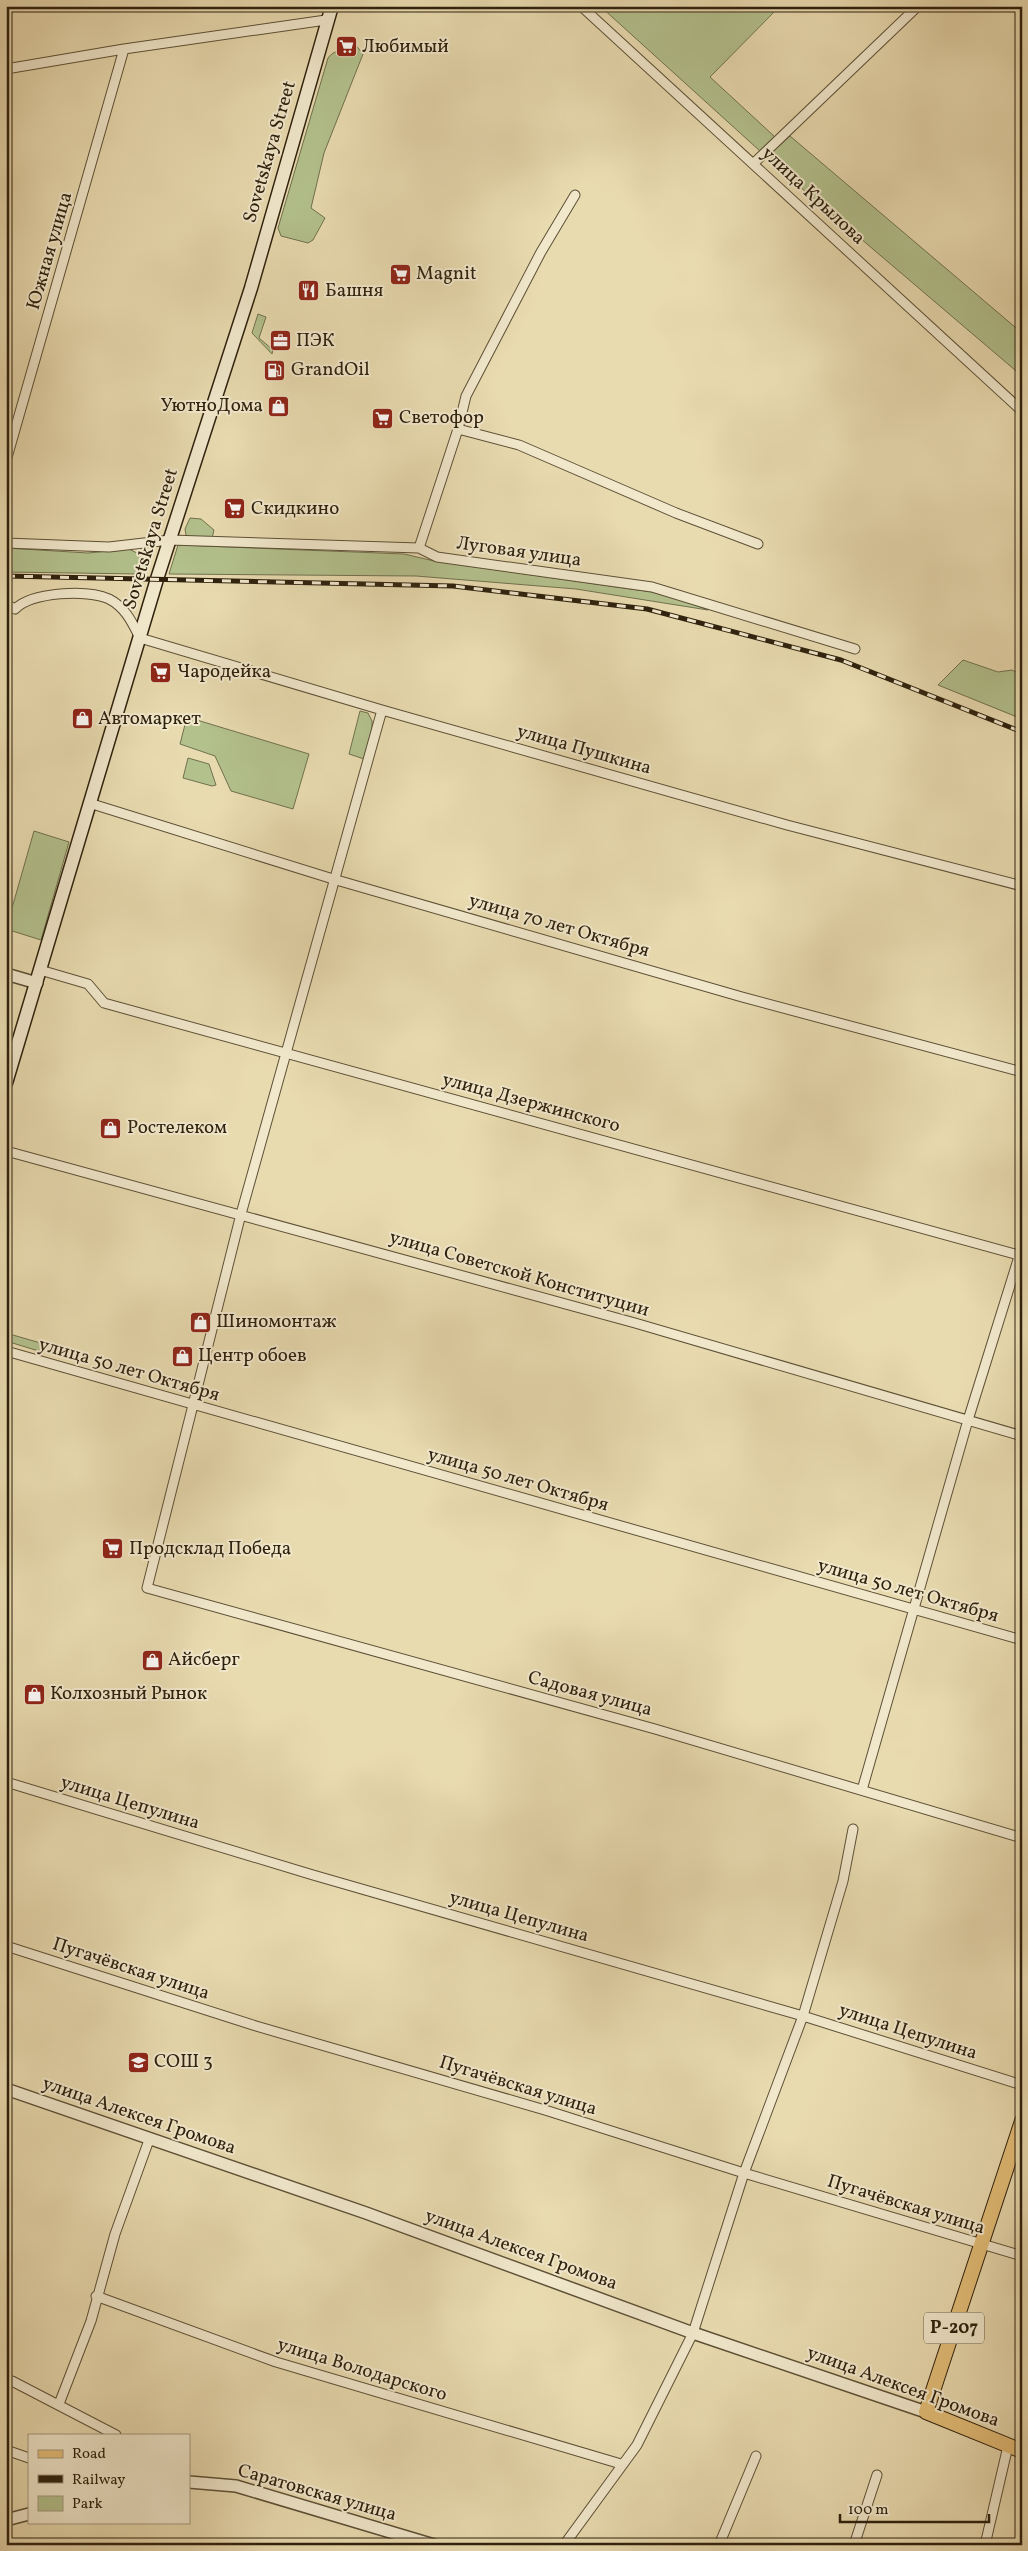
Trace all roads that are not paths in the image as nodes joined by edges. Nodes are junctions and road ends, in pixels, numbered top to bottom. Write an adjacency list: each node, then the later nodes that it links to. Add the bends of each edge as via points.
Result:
1 (581, 6): 7 (street, улица Крылова)
2 (918, 6): 7 (street)
3 (331, 7): 4 (main road, Sovetskaya Street)
4 (326, 20): 5 (street); 12 (main road, Sovetskaya Street, via 251,288)
5 (124, 49): 6 (street); 11 (street, Южная улица)
6 (6, 69)
7 (753, 164): 9 (street, улица Крылова)
8 (575, 195): 10 (street, via 541,252 466,396)
9 (1022, 411)
10 (458, 428): 14 (street, via 519,445 676,513); 15 (street)
11 (6, 461)
12 (170, 540): 13 (street, Луговая улица, via 109,547); 15 (street, Луговая улица); 17 (main road, Sovetskaya Street)
13 (6, 543)
14 (758, 544)
15 (419, 548): 18 (street, Луговая улица, via 437,557 652,587)
16 (6, 604): 17 (street, via 15,609 22,601 60,594 108,599 128,614)
17 (140, 638): 19 (street, улица Пушкина); 20 (main road, Sovetskaya Street)
18 (856, 649)
19 (382, 710): 21 (street); 22 (street, улица Пушкина, via 796,828)
20 (89, 803): 21 (street, улица 70 лет Октября); 23 (main road, Sovetskaya Street)
21 (333, 879): 26 (street); 27 (street, улица 70 лет Октября, via 742,997)
22 (1022, 886)
23 (40, 970): 25 (main road, Sovetskaya Street); 26 (street, улица Дзержинского, via 88,984 104,1003)
24 (6, 974): 25 (street)
25 (36, 983): 28 (main road, Sovetskaya Street)
26 (285, 1053): 30 (street); 31 (street, улица Дзержинского)
27 (1022, 1072)
28 (6, 1083)
29 (6, 1151): 30 (street, улица Советской Конституции)
30 (241, 1214): 33 (street); 34 (street, улица Советской Конституции, via 635,1323)
31 (1021, 1253): 34 (street)
32 (6, 1351): 33 (street, улица 50 лет Октября)
33 (191, 1405): 36 (street, улица 50 лет Октября); 39 (street, Садовая улица, via 147,1588)
34 (968, 1420): 35 (street, улица Советской Конституции); 36 (street)
35 (1022, 1436)
36 (914, 1610): 37 (street, улица 50 лет Октября); 39 (street)
37 (1022, 1640)
38 (6, 1782): 43 (street, улица Цепулина, via 313,1875)
39 (862, 1790): 41 (street, Садовая улица)
40 (853, 1828): 43 (street, via 843,1881)
41 (1022, 1838)
42 (6, 1946): 48 (street, Пугачёвская улица, via 256,2026 544,2110)
43 (803, 2016): 44 (street, улица Цепулина); 48 (street)
44 (1022, 2085)
45 (6, 2089): 47 (street, улица Алексея Громова)
46 (1022, 2122): 49 (main road, Р-207)
47 (148, 2140): 51 (street); 52 (street, улица Алексея Громова, via 366,2213)
48 (744, 2173): 49 (street, Пугачёвская улица); 52 (street)
49 (982, 2244): 50 (street, Пугачёвская улица); 55 (main road, Р-207)
50 (1022, 2256)
51 (96, 2296): 54 (street, via 91,2321); 62 (street, улица Володарского, via 276,2362)
52 (693, 2333): 55 (street, улица Алексея Громова); 62 (street, via 637,2444)
53 (12, 2381): 54 (street)
54 (59, 2404): 56 (street)
55 (926, 2412): 57 (main road, улица Алексея Громова)
56 (114, 2434)
57 (1008, 2446): 59 (main road, улица Алексея Громова); 71 (street)
58 (6, 2450): 61 (street)
59 (1022, 2451)
60 (756, 2456): 69 (street)
61 (28, 2458)
62 (621, 2464): 68 (street)
63 (877, 2474): 70 (street)
64 (190, 2482): 67 (street, Саратовская улица, via 236,2486)
65 (28, 2514): 66 (street)
66 (6, 2520)
67 (434, 2545)
68 (564, 2545)
69 (719, 2545)
70 (854, 2545)
71 (985, 2545)

